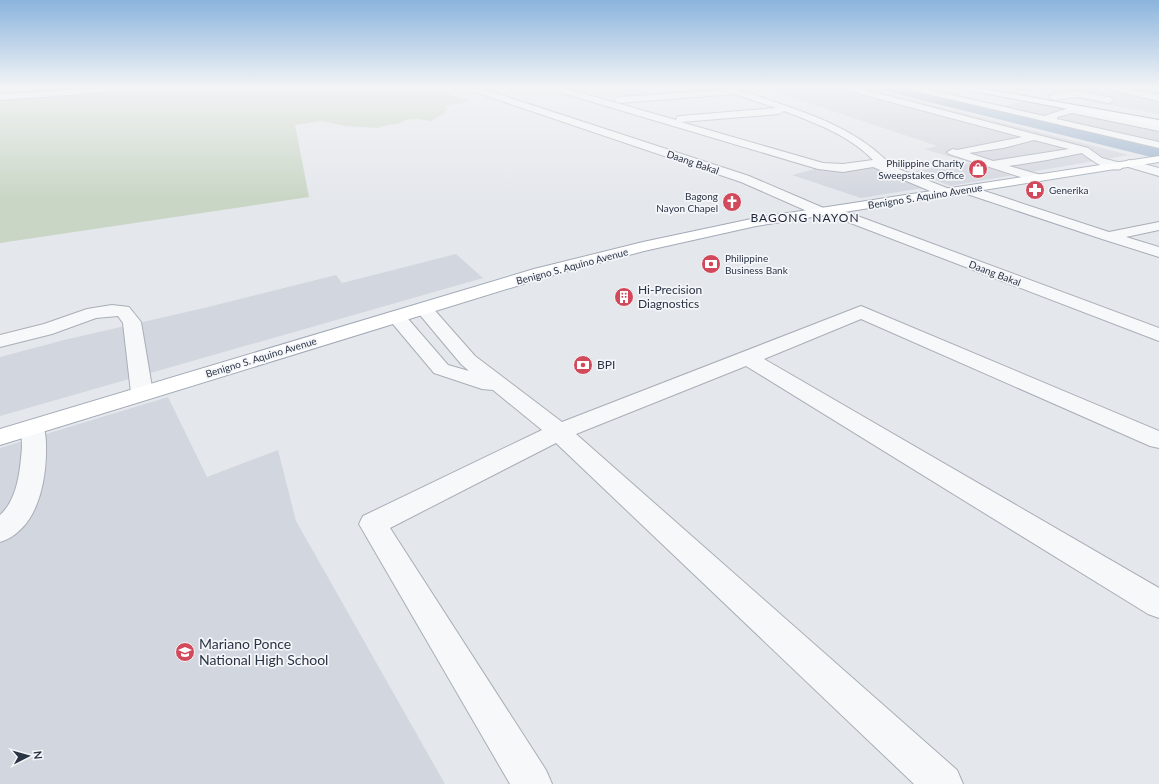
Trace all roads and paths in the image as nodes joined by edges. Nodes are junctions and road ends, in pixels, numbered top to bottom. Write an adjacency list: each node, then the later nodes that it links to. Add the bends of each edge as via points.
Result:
1 (582, 125): 18 (street, Daang Bakal, via 745,179)
2 (682, 125): 11 (street, via 822,166 843,168)
3 (823, 125): 11 (street, via 866,146 882,162)
4 (988, 125): 9 (street)
5 (1082, 125): 8 (street, via 1146,139)
6 (1100, 125): 8 (street)
7 (1123, 125): 8 (street)
8 (1159, 136)
9 (1035, 137): 10 (street); 12 (street, via 1003,145 953,152)
10 (1084, 150): 12 (street); 13 (street, via 1098,160)
11 (874, 163): 17 (street)
12 (994, 164): 15 (street)
13 (1123, 165): 14 (main road, Benigno S. Aquino Avenue); 15 (main road, Benigno S. Aquino Avenue)
14 (1154, 166)
15 (1037, 178): 16 (main road, Benigno S. Aquino Avenue)
16 (969, 190): 17 (main road, Benigno S. Aquino Avenue); 20 (street)
17 (948, 193): 18 (main road, Benigno S. Aquino Avenue)
18 (826, 212): 22 (main road, Benigno S. Aquino Avenue, via 756,222 643,247 540,273); 24 (street, Daang Bakal)
19 (1159, 226): 20 (street)
20 (1107, 236): 21 (street)
21 (1159, 252)
22 (424, 309): 23 (main road, Benigno S. Aquino Avenue); 27 (street, via 468,360)
23 (396, 317): 27 (street, via 441,369); 28 (main road, Benigno S. Aquino Avenue)
24 (1159, 335)
25 (0, 341): 28 (street, via 51,328 90,313 123,311 132,322)
26 (748, 358): 30 (street); 32 (street, via 861,312); 34 (street)
27 (505, 388): 30 (street)
28 (142, 393): 29 (main road, Benigno S. Aquino Avenue)
29 (33, 428): 31 (main road, Benigno S. Aquino Avenue); 33 (street, via 30,487 20,512)
30 (559, 432): 35 (street, via 373,524); 36 (street)
31 (0, 437)
32 (1159, 440)
33 (0, 531)
34 (1159, 604)
35 (532, 784)
36 (943, 784)

